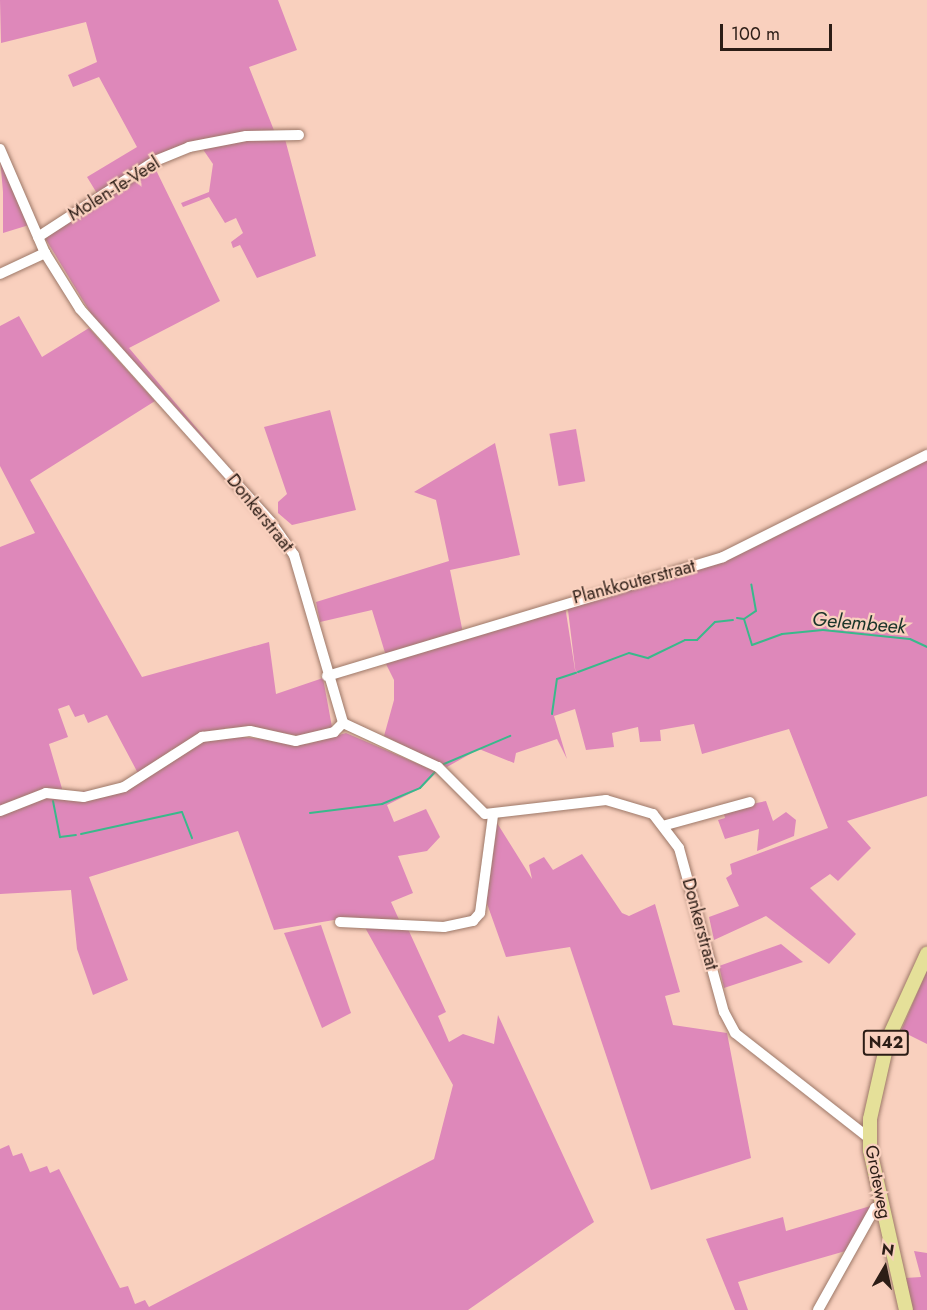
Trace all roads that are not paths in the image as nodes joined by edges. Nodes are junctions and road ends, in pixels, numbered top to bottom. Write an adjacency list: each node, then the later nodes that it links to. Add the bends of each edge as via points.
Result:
1 (299, 135): 3 (street, Molen-Te-Veel, via 246,136 189,147 154,161)
2 (0, 149): 3 (street, Donkerstraat)
3 (38, 237): 4 (street, Donkerstraat)
4 (45, 253): 5 (street); 7 (street, Donkerstraat, via 80,309 286,542 310,596)
5 (0, 274)
6 (927, 455): 7 (street, Plankkouterstraat, via 723,557)
7 (327, 676): 8 (street, Donkerstraat)
8 (343, 723): 10 (street, via 307,740 250,731 202,737 124,787 84,797 46,793); 11 (street, via 428,761)
9 (750, 802): 12 (street)
10 (0, 811)
11 (493, 816): 12 (street, via 606,800 640,807); 13 (street, via 480,913 473,921 451,927)
12 (666, 825): 15 (street, Donkerstraat, via 689,878 728,1024 749,1049)
13 (340, 922)
14 (927, 954): 15 (main road, Groteweg / N42, via 878,1069)
15 (869, 1138): 16 (main road, Groteweg / N42)
16 (882, 1206): 17 (street, via 875,1209); 18 (main road, Groteweg / N42)
17 (818, 1310)
18 (906, 1310)

